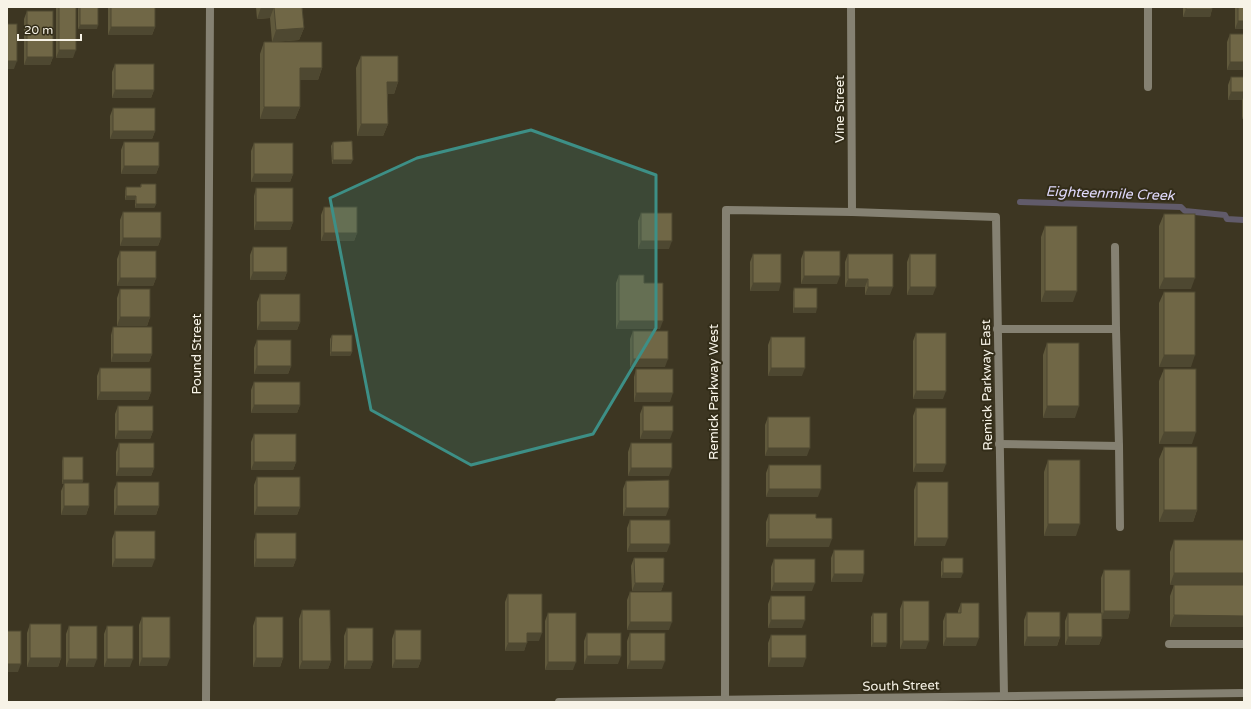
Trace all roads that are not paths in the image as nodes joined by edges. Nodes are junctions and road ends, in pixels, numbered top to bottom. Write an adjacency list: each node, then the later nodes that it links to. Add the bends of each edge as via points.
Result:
1 (210, 7): 17 (street, Pound Street)
2 (851, 7): 5 (street, Vine Street)
3 (1148, 7): 4 (street)
4 (1148, 87)
5 (852, 212): 7 (street, Remick Parkway East, via 996,217); 16 (street, Remick Parkway West, via 726,210)
6 (1115, 247): 8 (street)
7 (997, 329): 8 (street); 9 (street, Remick Parkway East)
8 (1116, 329): 10 (street)
9 (999, 444): 10 (street); 15 (street, Remick Parkway East)
10 (1119, 446): 11 (street)
11 (1120, 527)
12 (1168, 644): 13 (street)
13 (1244, 644)
14 (1244, 693): 15 (street, South Street)
15 (1004, 696): 16 (street, South Street)
16 (725, 699): 18 (street, South Street)
17 (206, 702)
18 (559, 702)

